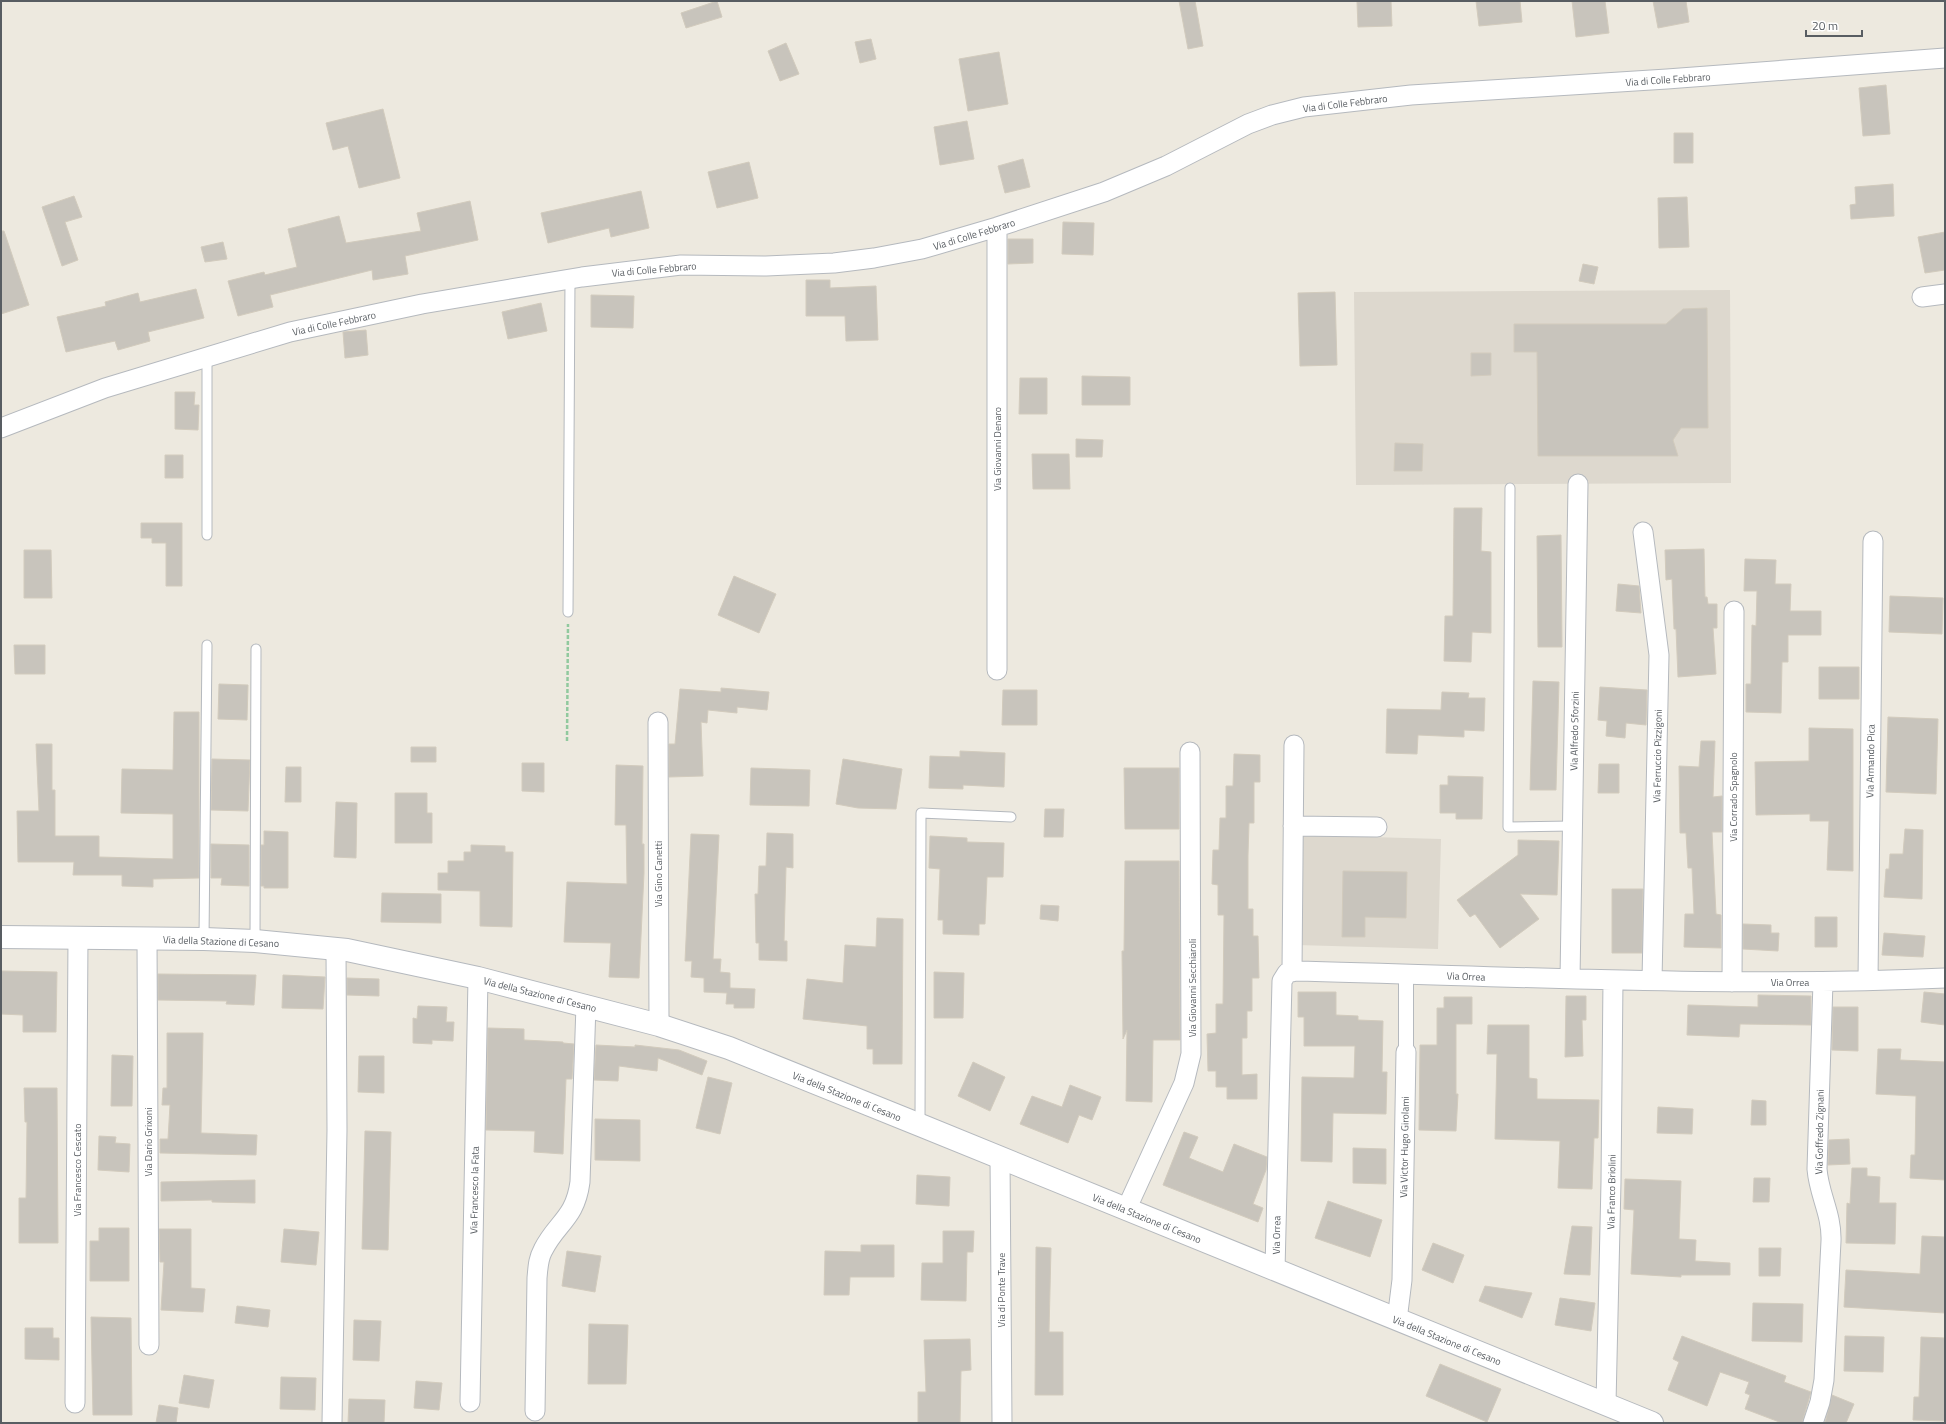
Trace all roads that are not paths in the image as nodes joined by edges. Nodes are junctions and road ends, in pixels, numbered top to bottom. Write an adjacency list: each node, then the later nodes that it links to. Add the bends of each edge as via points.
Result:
1 (1945, 58): 2 (street, Via di Colle Febbraro, via 1304,106 1248,124 1166,166 1126,183)
2 (997, 227): 3 (street, Via di Colle Febbraro, via 922,249 834,263 766,266 681,265); 17 (street, Via Giovanni Denaro)
3 (570, 279): 6 (street, Via di Colle Febbraro, via 422,304 297,331); 14 (lane)
4 (1945, 294): 5 (street)
5 (1922, 297)
6 (207, 357): 7 (street, Via di Colle Febbraro, via 105,388); 11 (lane)
7 (1, 428)
8 (1578, 484): 23 (street, Via Alfredo Sforzini)
9 (1510, 488): 23 (lane, via 1508,827)
10 (1643, 532): 38 (street, Via Ferruccio Pizzigoni, via 1659,649)
11 (207, 534)
12 (1873, 541): 39 (street, Via Armando Pica)
13 (1734, 611): 40 (street, Via Corrado Spagnolo)
14 (568, 612)
15 (207, 645): 28 (lane)
16 (256, 649): 29 (lane)
17 (997, 670)
18 (658, 722): 43 (street, Via Gino Canetti)
19 (1294, 745): 22 (street)
20 (1190, 752): 47 (street, Via Giovanni Secchiaroli, via 1191,1054 1184,1083)
21 (1011, 817): 45 (lane, via 921,813)
22 (1293, 826): 24 (street); 31 (street)
23 (1572, 826): 36 (street, Via Alfredo Sforzini)
24 (1377, 827)
25 (1, 937): 26 (street, Via della Stazione di Cesano)
26 (78, 937): 27 (street, Via della Stazione di Cesano); 52 (street, Via Francesco Cescato)
27 (147, 939): 28 (street, Via della Stazione di Cesano); 50 (street, Via Dario Grixoni)
28 (204, 939): 29 (street, Via della Stazione di Cesano)
29 (255, 941): 30 (street, Via della Stazione di Cesano)
30 (336, 949): 34 (street, Via della Stazione di Cesano); 55 (street, via 337,1130)
31 (1292, 972): 33 (street, Via Orrea); 48 (street, Via Orrea, via 1284,974 1282,981)
32 (1945, 972): 35 (street)
33 (1406, 974): 36 (street, Via Orrea); 44 (street, Via Victor Hugo Girolami)
34 (478, 978): 42 (street, Via della Stazione di Cesano); 51 (street, Via Francesco la Fata)
35 (1945, 978): 39 (street, Via Orrea)
36 (1570, 979): 37 (street, Via Orrea)
37 (1614, 980): 38 (street, Via Orrea); 53 (street, Via Franco Briolini)
38 (1652, 980): 40 (street, Via Orrea)
39 (1868, 980): 41 (street, Via Orrea)
40 (1732, 982): 41 (street, Via Orrea)
41 (1823, 982): 58 (street, Via Goffredo Zignani, via 1817,1169 1830,1218 1832,1241 1824,1380)
42 (586, 1005): 43 (street, Via della Stazione di Cesano); 54 (street, via 580,1186 572,1210 539,1257)
43 (659, 1025): 45 (street, Via della Stazione di Cesano, via 729,1048)
44 (1406, 1052): 49 (street, Via Victor Hugo Girolami, via 1402,1280)
45 (920, 1125): 46 (street, Via della Stazione di Cesano)
46 (1000, 1158): 47 (street, Via della Stazione di Cesano); 56 (street, Via di Ponte Trave)
47 (1126, 1210): 48 (street, Via della Stazione di Cesano)
48 (1275, 1270): 49 (street, Via della Stazione di Cesano)
49 (1397, 1320): 53 (street, Via della Stazione di Cesano)
50 (149, 1345)
51 (470, 1402)
52 (75, 1403)
53 (1606, 1404): 57 (street, Via della Stazione di Cesano)
54 (535, 1411)
55 (332, 1423)
56 (1002, 1423)
57 (1652, 1423)
58 (1813, 1423)

